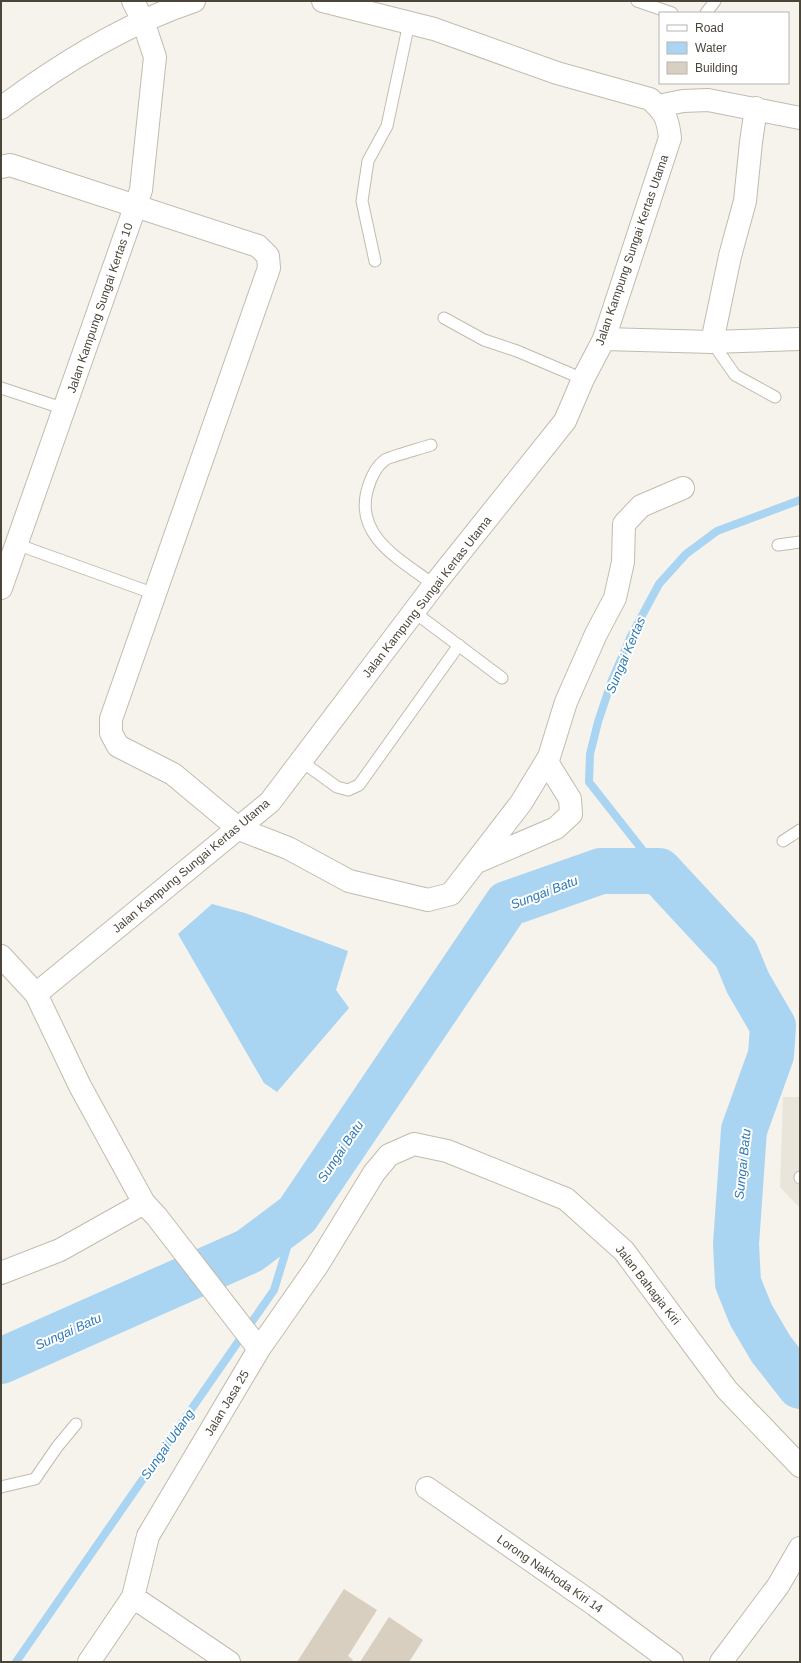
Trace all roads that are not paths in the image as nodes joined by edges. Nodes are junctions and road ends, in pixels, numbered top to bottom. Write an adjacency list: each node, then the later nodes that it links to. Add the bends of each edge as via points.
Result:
1 (133, 1): 8 (street, Jalan Kampung Sungai Kertas 10)
2 (194, 1): 8 (street)
3 (323, 1): 9 (street, Jalan Kampung Sungai Kertas Utama)
4 (637, 1): 6 (lane)
5 (715, 1): 7 (lane)
6 (669, 12)
7 (707, 12)
8 (143, 21): 11 (street, via 74,58); 15 (street, Jalan Kampung Sungai Kertas 10, via 155,57 140,190)
9 (409, 23): 10 (street, Jalan Kampung Sungai Kertas Utama, via 434,29 557,72 650,99); 16 (lane, via 387,126 368,160 362,201)
10 (658, 106): 12 (street, via 708,100); 18 (street, Jalan Kampung Sungai Kertas Utama, via 668,120 670,138)
11 (2, 107)
12 (756, 108): 13 (street); 20 (street, via 745,201 730,256)
13 (800, 118)
14 (1, 167): 15 (street, via 10,166)
15 (135, 207): 24 (street, Jalan Kampung Sungai Kertas 10); 32 (street, via 258,246 268,256 269,268)
16 (375, 261)
17 (444, 318): 21 (lane, via 484,340)
18 (604, 339): 20 (street); 21 (street, Jalan Kampung Sungai Kertas Utama)
19 (800, 339): 20 (street)
20 (712, 342): 23 (lane, via 735,374)
21 (583, 378): 30 (street, Jalan Kampung Sungai Kertas Utama, via 565,421)
22 (1, 388): 24 (lane)
23 (775, 397)
24 (65, 409): 28 (street, Jalan Kampung Sungai Kertas 10)
25 (431, 445): 30 (lane, via 385,459 371,477 365,500 370,528 379,543)
26 (683, 488): 37 (street, via 641,506 624,524 624,562 615,598 566,702)
27 (800, 542): 29 (lane)
28 (16, 544): 31 (street, Jalan Kampung Sungai Kertas 10); 32 (lane)
29 (778, 545)
30 (434, 585): 33 (street, Jalan Kampung Sungai Kertas Utama)
31 (1, 588)
32 (155, 594): 38 (street, via 112,719 111,733 118,746 173,774)
33 (414, 612): 34 (lane); 36 (street, Jalan Kampung Sungai Kertas Utama)
34 (459, 645): 35 (lane); 36 (lane, via 359,785 348,790 337,787)
35 (502, 678)
36 (301, 761): 38 (street, Jalan Kampung Sungai Kertas Utama, via 270,802)
37 (547, 762): 41 (street, via 521,803); 41 (street, via 570,799 571,814 556,828)
38 (239, 828): 41 (street, via 288,848 349,882 428,900 451,894); 43 (street, Jalan Kampung Sungai Kertas Utama)
39 (800, 830): 40 (lane)
40 (783, 841)
41 (475, 862)
42 (1, 956): 43 (street)
43 (36, 994): 45 (street, via 80,1086)
44 (388, 1155): 47 (street, Jalan Jasa 25, via 317,1266); 49 (street, Jalan Bahagia Kiri, via 414,1144 447,1151 566,1199 624,1251 727,1390)
45 (151, 1210): 46 (street); 47 (street)
46 (1, 1273)
47 (254, 1344): 53 (street, Jalan Jasa 25, via 148,1536)
48 (76, 1424): 50 (lane, via 35,1479)
49 (800, 1466)
50 (1, 1487)
51 (427, 1488): 56 (street, Lorong Nakhoda Kiri 14)
52 (800, 1550): 57 (street, via 778,1586)
53 (133, 1597): 54 (street, Jalan Jasa 25); 55 (street)
54 (89, 1662)
55 (229, 1662)
56 (672, 1662)
57 (721, 1662)

